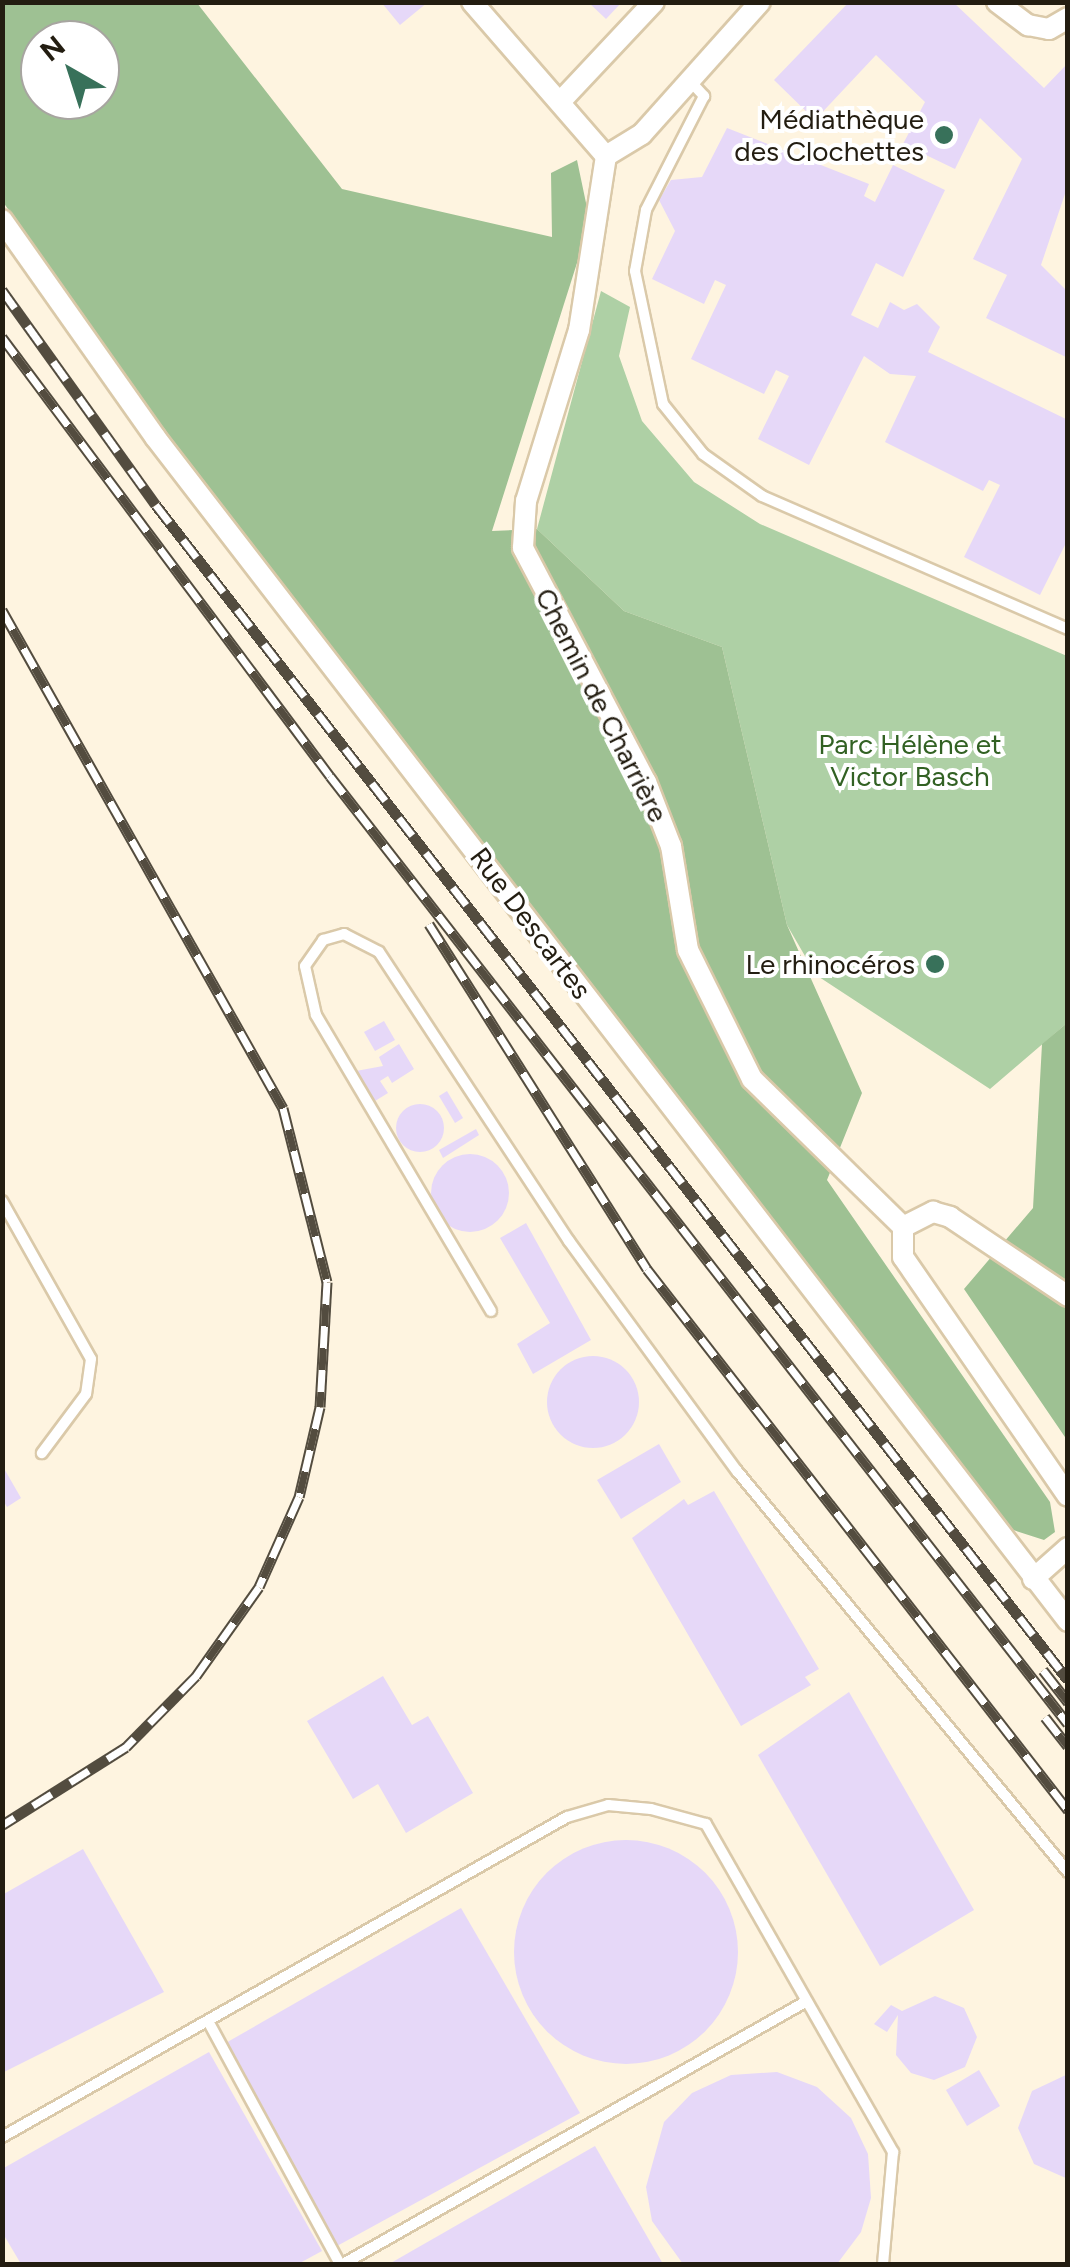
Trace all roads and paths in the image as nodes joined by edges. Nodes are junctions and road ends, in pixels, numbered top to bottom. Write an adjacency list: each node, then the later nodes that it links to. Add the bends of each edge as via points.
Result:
1 (472, 2): 7 (street)
2 (654, 2): 7 (street)
3 (760, 2): 6 (street)
4 (996, 2): 5 (street, via 1028,25 1049,29)
5 (1068, 18)
6 (690, 81): 8 (street, via 642,134); 10 (lane, via 704,96 646,210 634,271 663,404 703,454 762,496)
7 (560, 102): 8 (street)
8 (606, 156): 12 (street, Chemin de Charrière, via 579,330 526,501 523,548 646,782 671,846 688,950 752,1079)
9 (2, 220): 18 (street, Rue Descartes, via 155,437)
10 (1068, 629)
11 (2, 1201): 15 (lane, via 91,1359 86,1394)
12 (903, 1227): 13 (street, via 933,1212 950,1216); 16 (street, via 903,1257)
13 (1068, 1296)
14 (491, 1311): 20 (lane, via 316,1015 305,966 324,940 344,934 379,952 569,1242 716,1442)
15 (42, 1453)
16 (1068, 1496)
17 (1068, 1548): 18 (street)
18 (1033, 1578): 19 (street, Rue Descartes)
19 (1068, 1620)
20 (1068, 1872)
21 (807, 2001): 22 (lane, via 706,1824 608,1805 567,1817); 24 (lane); 25 (lane, via 893,2152)
22 (208, 2020): 23 (lane); 24 (lane)
23 (2, 2137)
24 (342, 2264)
25 (882, 2264)

